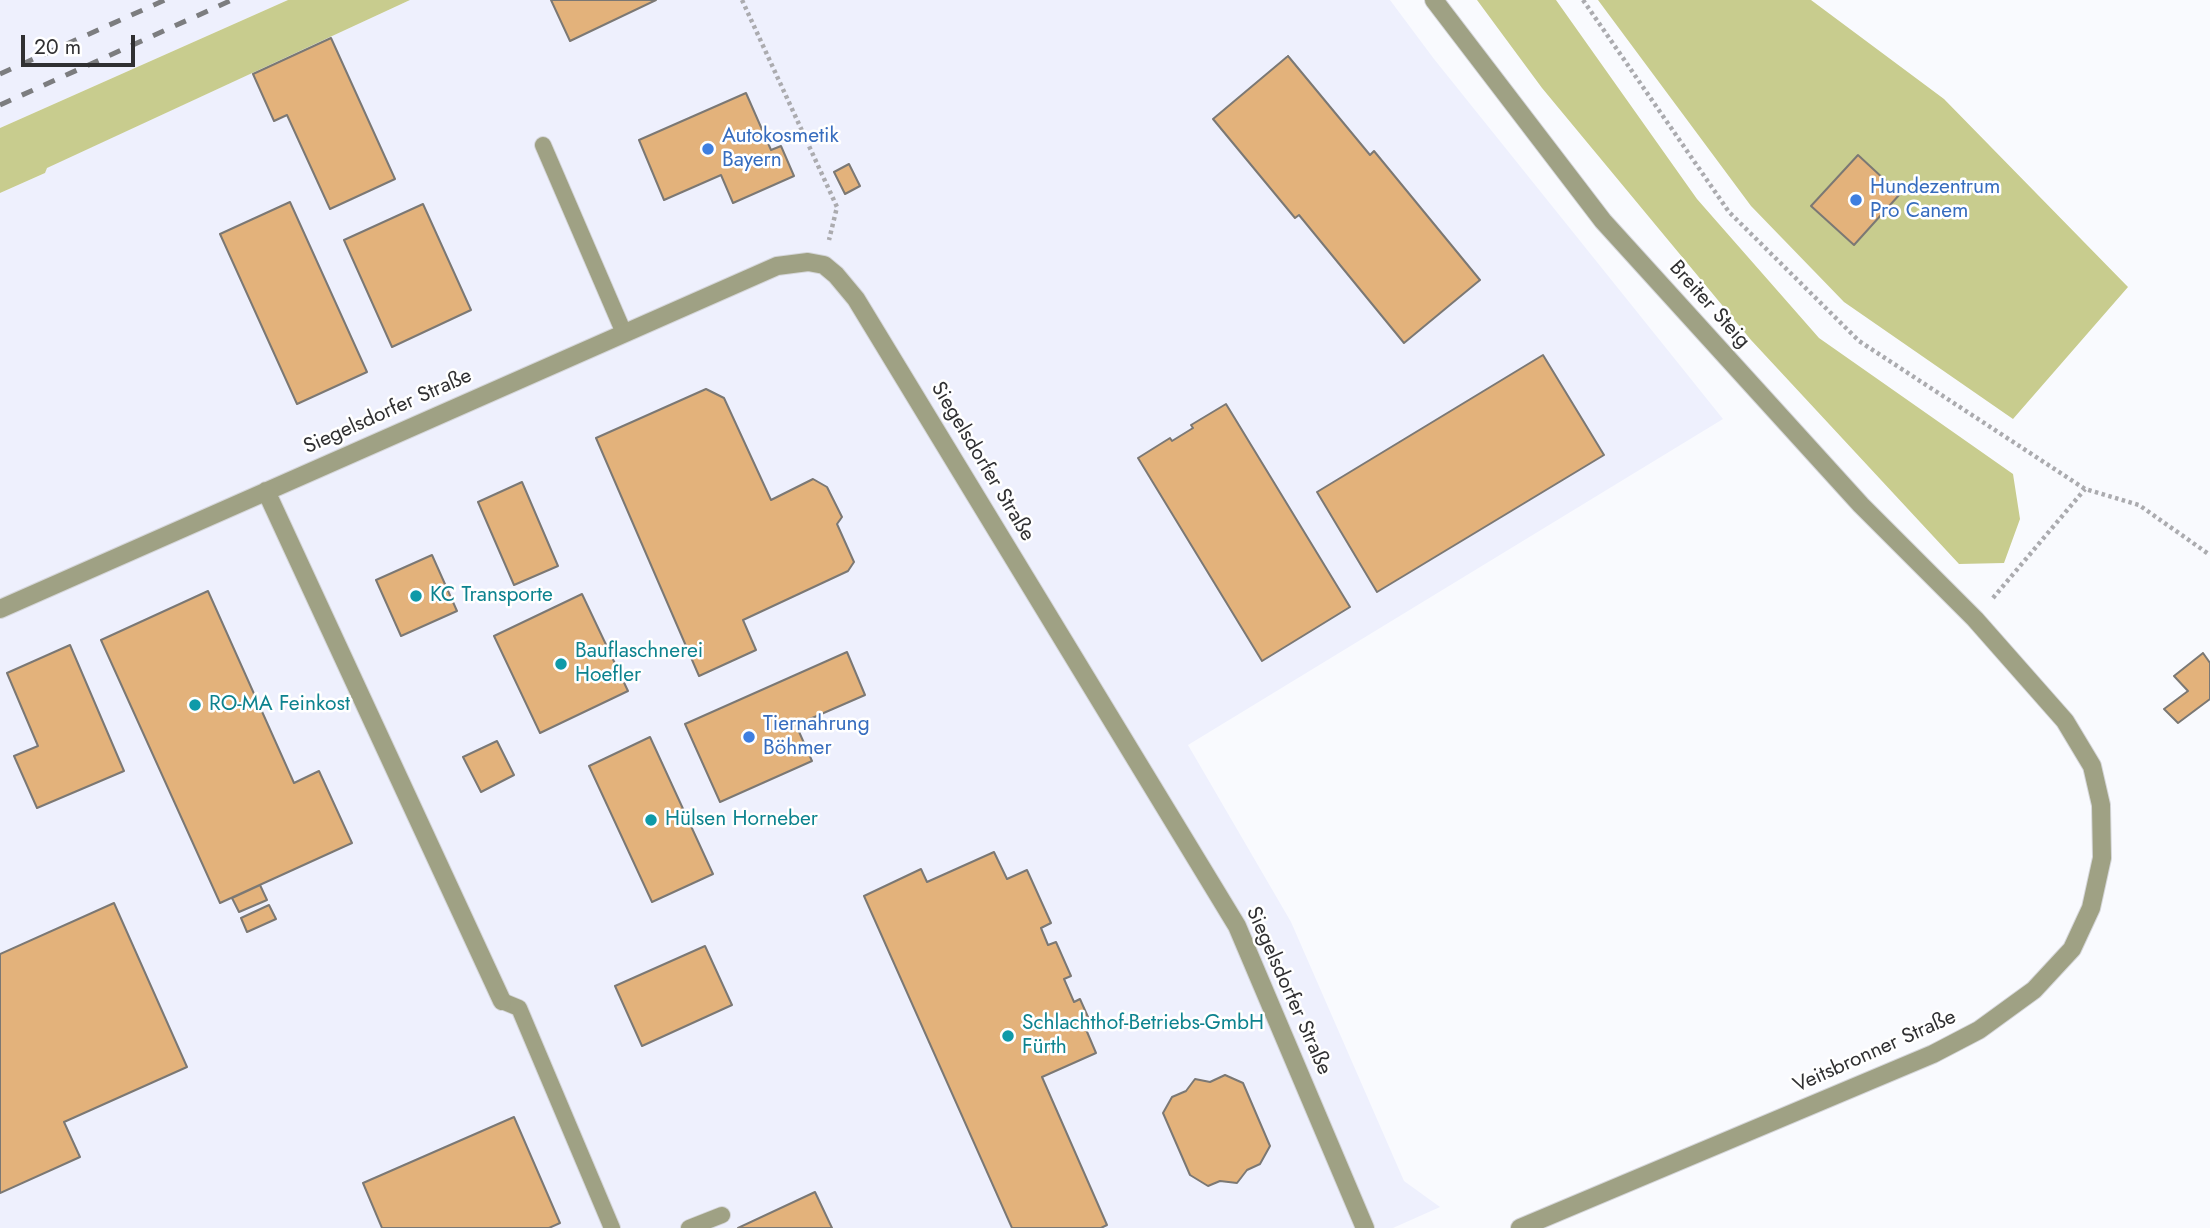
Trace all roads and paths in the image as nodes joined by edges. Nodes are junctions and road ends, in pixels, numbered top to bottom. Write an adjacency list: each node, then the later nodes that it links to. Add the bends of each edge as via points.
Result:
1 (742, 0): 5 (path, via 837,207)
2 (1434, 0): 11 (street, Breiter Steig, via 1603,222 1861,505)
3 (1583, 0): 7 (path, via 1729,212 1859,341)
4 (542, 145): 6 (lane)
5 (824, 265): 6 (street, Siegelsdorfer Straße, via 777,266); 16 (street, Siegelsdorfer Straße, via 856,299 1237,926)
6 (624, 333): 8 (street, Siegelsdorfer Straße)
7 (2085, 489): 9 (path, via 2139,505); 11 (path)
8 (265, 491): 10 (street, Siegelsdorfer Straße); 12 (street)
9 (2210, 555)
10 (0, 609)
11 (1975, 619): 17 (street, Veitsbronner Straße, via 2066,721 2092,766 2101,805 2102,858 2091,908 2072,949 2034,990 1979,1030 1933,1054)
12 (502, 1001): 14 (lane, via 519,1008)
13 (722, 1215): 15 (lane)
14 (612, 1228)
15 (689, 1228)
16 (1365, 1228)
17 (1520, 1228)

